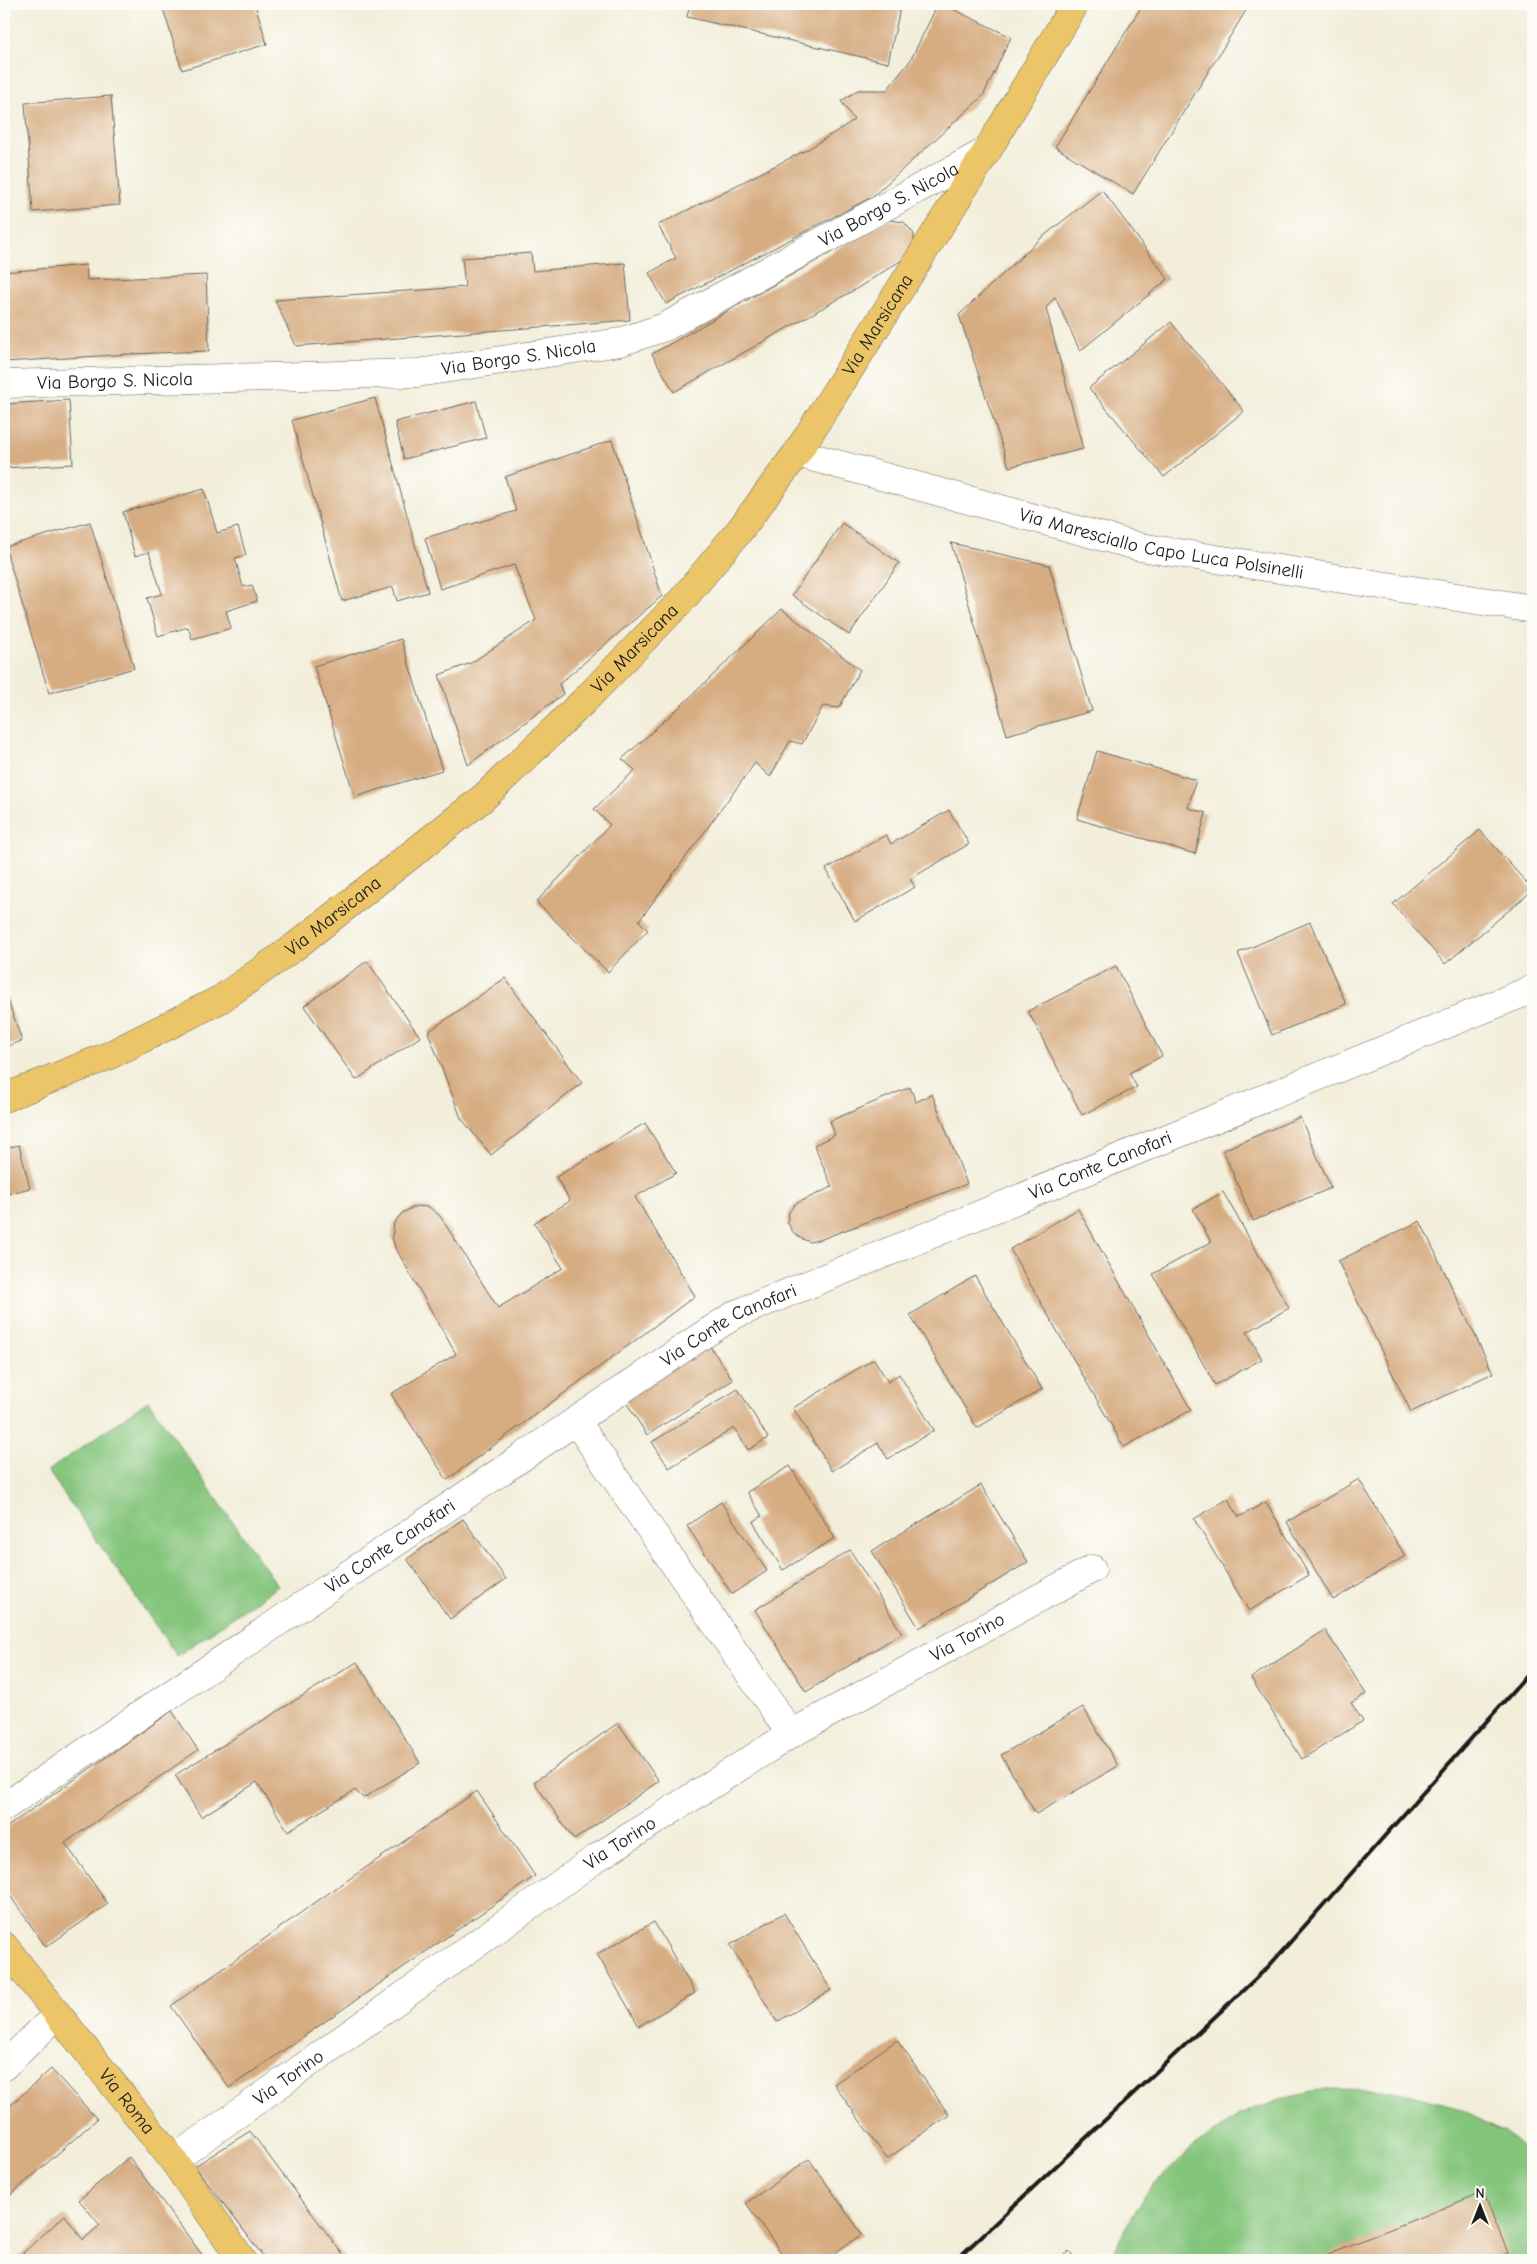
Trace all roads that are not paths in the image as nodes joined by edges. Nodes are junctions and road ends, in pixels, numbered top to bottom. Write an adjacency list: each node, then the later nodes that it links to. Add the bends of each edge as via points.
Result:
1 (1075, 4): 2 (main road, Via Marsicana)
2 (987, 151): 3 (street, Via Borgo S. Nicola, via 665,328 620,342 418,373); 4 (main road, Via Marsicana)
3 (4, 384)
4 (797, 453): 5 (street, Via Maresciallo Capo Luca Polsinelli, via 1140,547); 7 (main road, Via Marsicana, via 740,530 682,600 483,798 294,948 221,999 108,1056)
5 (1533, 609)
6 (1533, 989): 8 (street, Via Conte Canofari, via 736,1314)
7 (4, 1098)
8 (576, 1421): 10 (street); 11 (street, Via Conte Canofari)
9 (1092, 1569): 10 (street, Via Torino)
10 (791, 1734): 15 (street, Via Torino, via 598,1857)
11 (4, 1807)
12 (4, 1946): 13 (main road, Via Roma)
13 (56, 2015): 14 (street); 15 (main road, Via Roma)
14 (4, 2066)
15 (173, 2160): 16 (main road, Via Roma)
16 (242, 2260)

